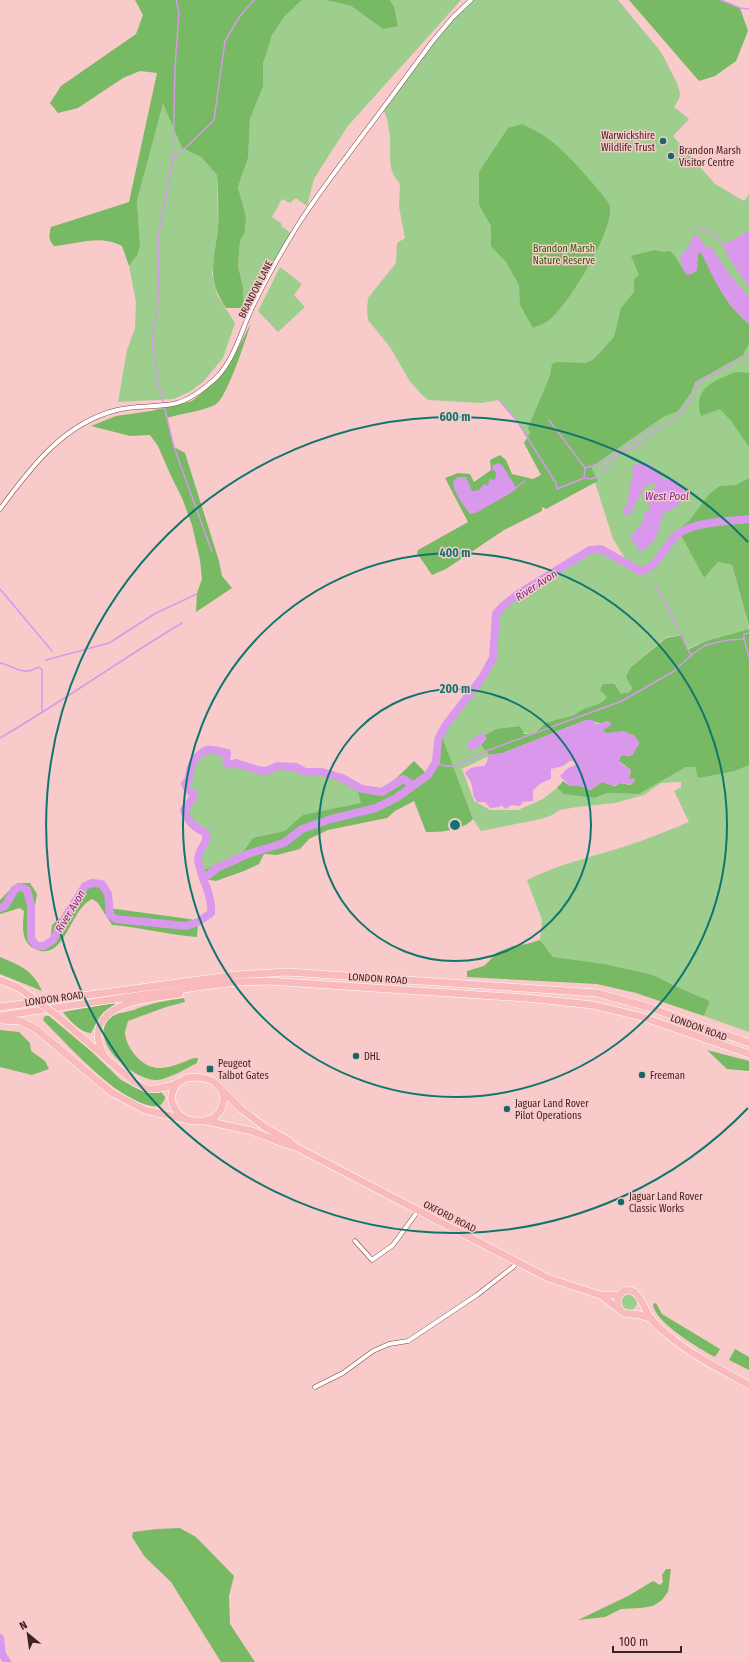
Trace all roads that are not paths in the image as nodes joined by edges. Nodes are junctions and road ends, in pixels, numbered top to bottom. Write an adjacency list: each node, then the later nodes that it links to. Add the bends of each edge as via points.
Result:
1 (471, 0): 2 (street, BRANDON LANE, via 432,42 313,202 277,263 252,309 233,353 218,376 191,397 178,402 116,410 89,420 72,430 43,455)
2 (0, 509)
3 (0, 980): 10 (highway, bridge, via 19,988 56,1015)
4 (211, 985): 6 (highway, LONDON ROAD); 9 (highway, LONDON ROAD, via 268,981 568,1001 617,1010); 10 (highway, via 195,991 128,1003 114,1010 105,1016 99,1029 98,1036)
5 (0, 1007): 8 (highway, LONDON ROAD, via 236,975 287,972 597,993 648,1006)
6 (0, 1016)
7 (0, 1020): 13 (highway, via 20,1021 36,1029 125,1101 145,1110)
8 (749, 1043)
9 (749, 1054)
10 (104, 1056): 11 (highway, via 127,1077 147,1089 165,1088)
11 (180, 1081): 12 (highway, via 186,1078 204,1078 213,1081); 13 (highway, via 172,1094 172,1103 177,1112)
12 (221, 1089): 14 (highway, via 224,1099 221,1110 215,1117); 15 (highway, OXFORD ROAD, via 251,1117)
13 (186, 1119): 14 (highway)
14 (204, 1121): 15 (highway, OXFORD ROAD, via 252,1131)
15 (294, 1146): 16 (highway, OXFORD ROAD)
16 (418, 1211): 17 (street, via 393,1245 372,1260); 18 (highway, OXFORD ROAD)
17 (355, 1241)
18 (517, 1262): 19 (highway, OXFORD ROAD, via 548,1278); 26 (street, via 477,1295 408,1341 389,1344 373,1351 343,1373)
19 (600, 1295): 20 (highway, OXFORD ROAD); 22 (highway, OXFORD ROAD)
20 (619, 1295): 21 (highway, via 625,1291 632,1291); 22 (highway)
21 (640, 1300): 23 (highway, via 638,1310); 24 (highway)
22 (619, 1308): 23 (highway, via 624,1313)
23 (632, 1313): 24 (highway)
24 (652, 1319): 25 (highway, via 685,1348)
25 (749, 1385)
26 (315, 1387)

